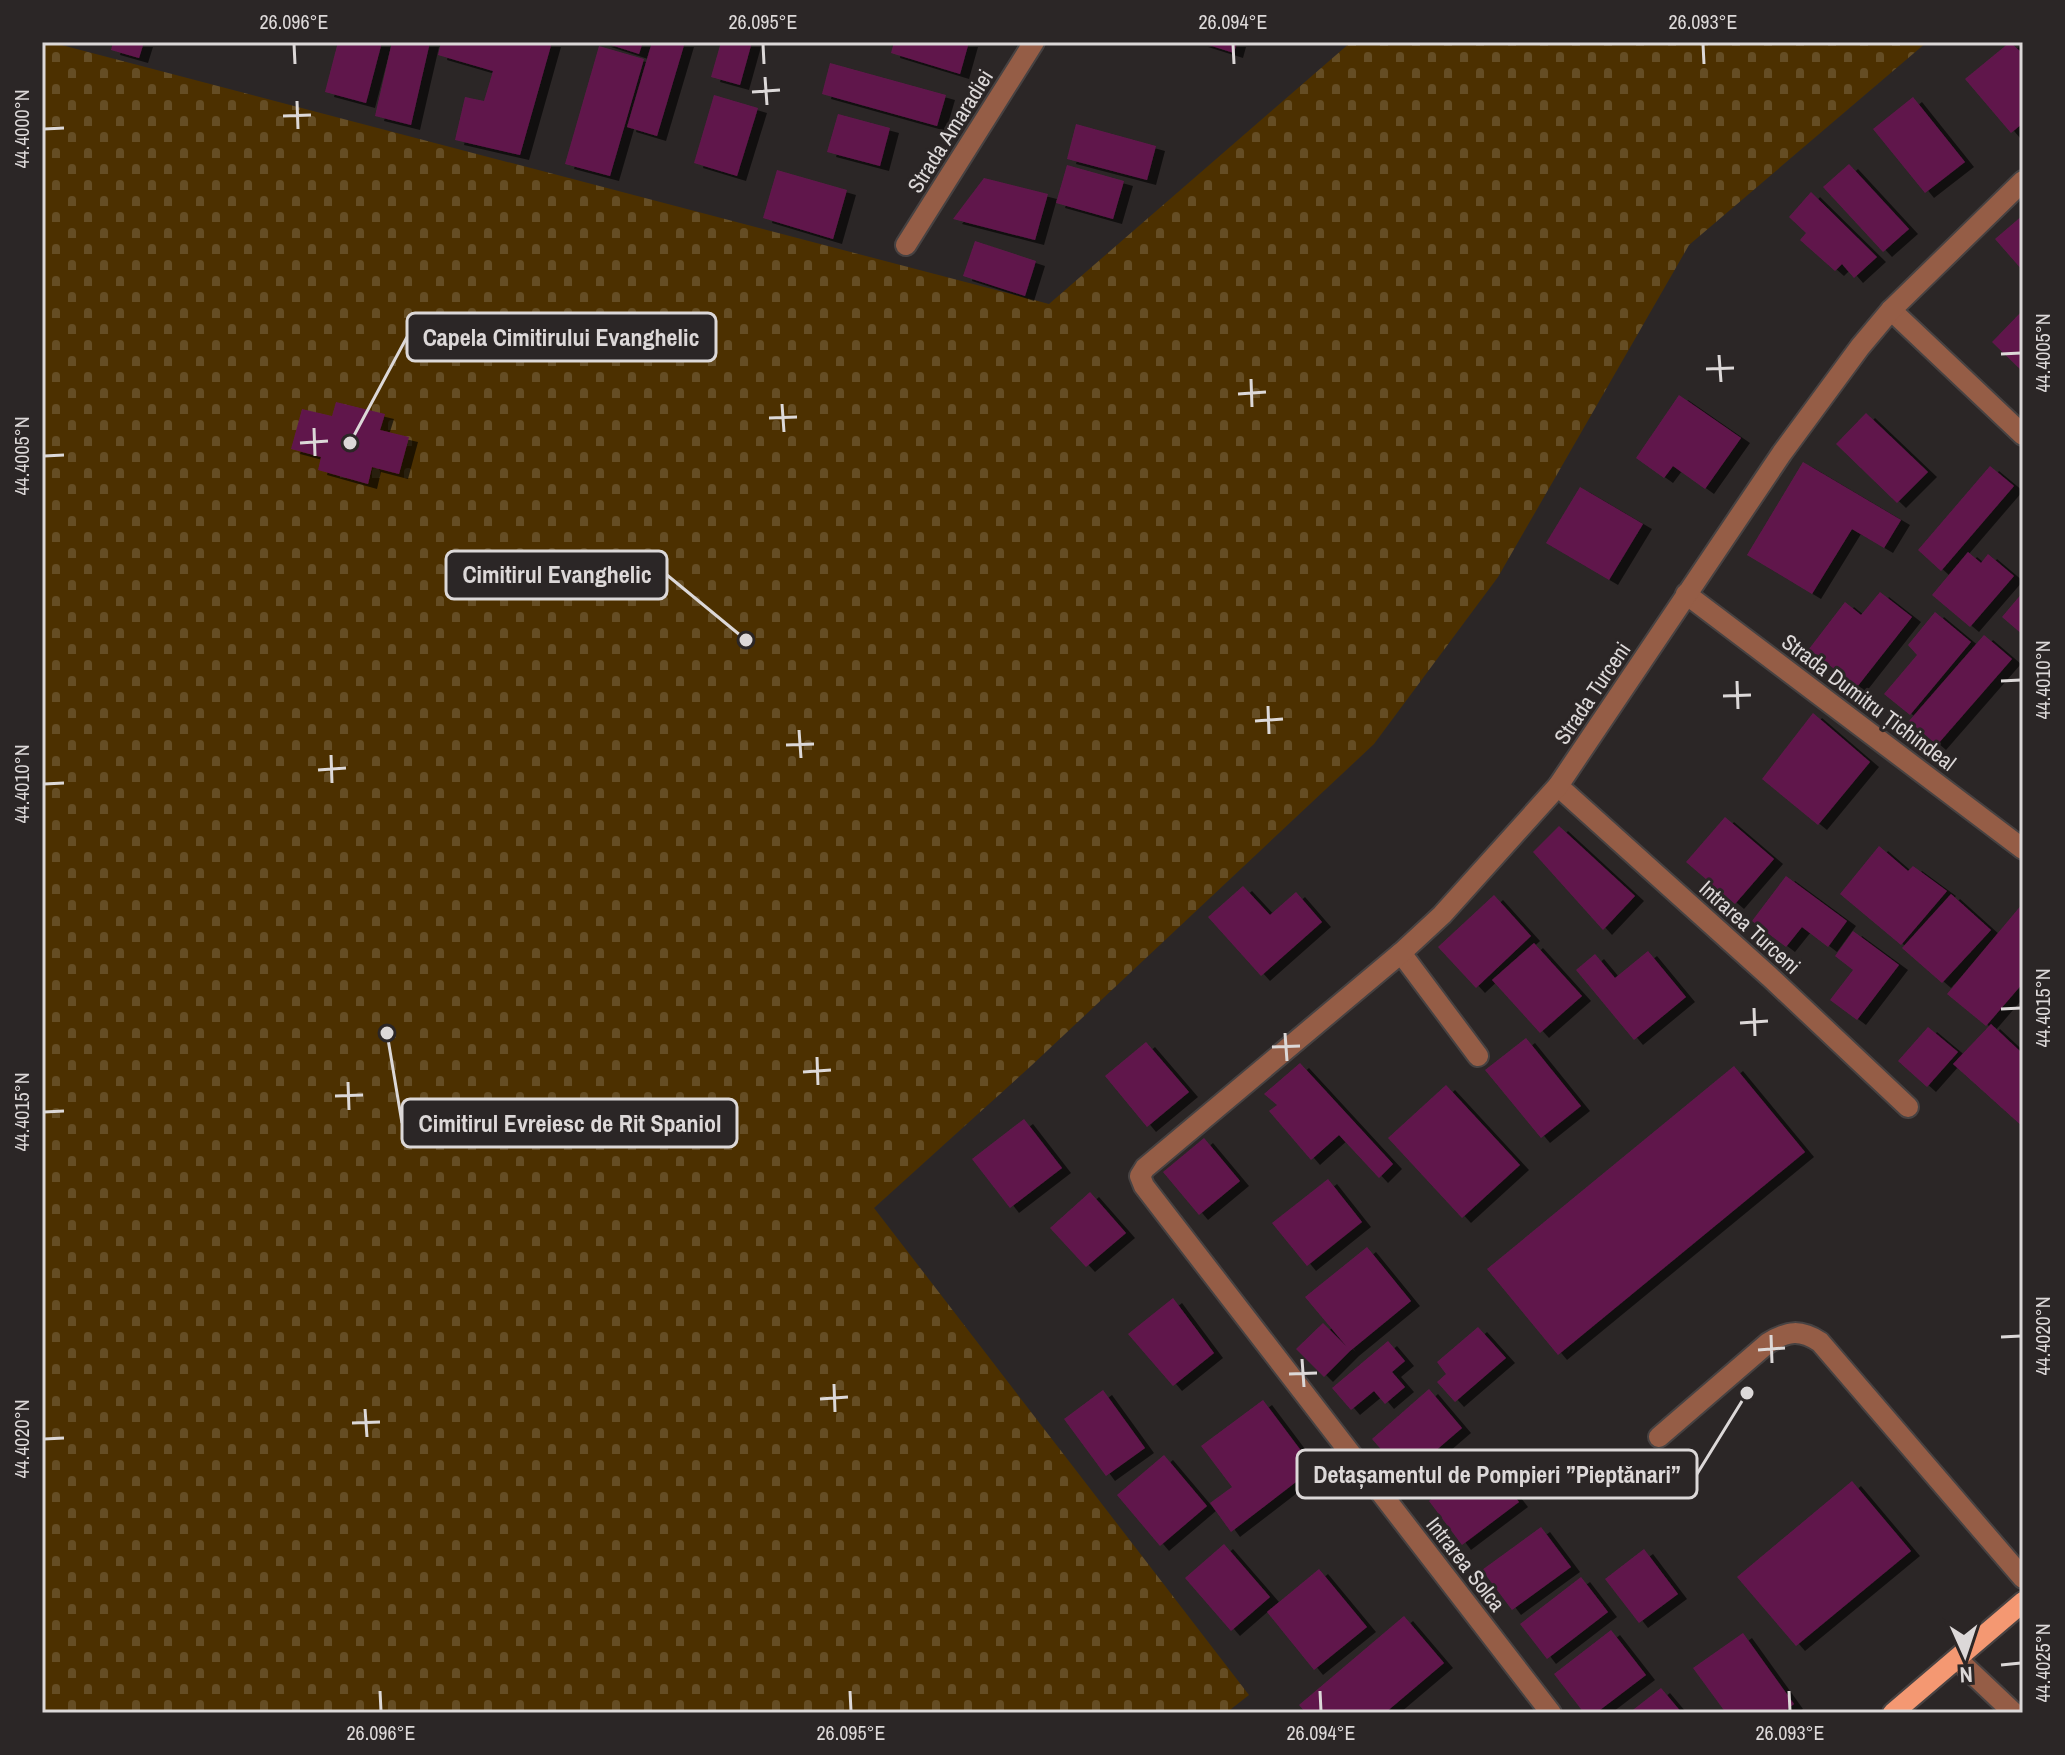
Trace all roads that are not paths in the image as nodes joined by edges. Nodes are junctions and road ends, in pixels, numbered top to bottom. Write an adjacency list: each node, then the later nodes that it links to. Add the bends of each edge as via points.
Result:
1 (1034, 42): 3 (street, Strada Amaradiei)
2 (2023, 181): 4 (street, Strada Turceni)
3 (906, 245)
4 (1891, 310): 5 (street); 6 (street, Strada Turceni, via 1782,453)
5 (2023, 435)
6 (1686, 594): 7 (street, Strada Turceni); 8 (street, Strada Dumitru Țichindeal)
7 (1558, 786): 9 (street, Strada Turceni); 11 (street, Intrarea Turceni)
8 (2023, 849)
9 (1401, 953): 10 (street); 12 (street, Strada Turceni)
10 (1478, 1056)
11 (1908, 1107)
12 (1140, 1176): 17 (street, Intrarea Solca)
13 (1659, 1437): 14 (street, via 1768,1343 1784,1333 1804,1332 1820,1342)
14 (2023, 1578)
15 (2023, 1602): 16 (main road)
16 (1957, 1659): 18 (main road); 19 (street)
17 (1551, 1713)
18 (1893, 1713)
19 (2014, 1713)

